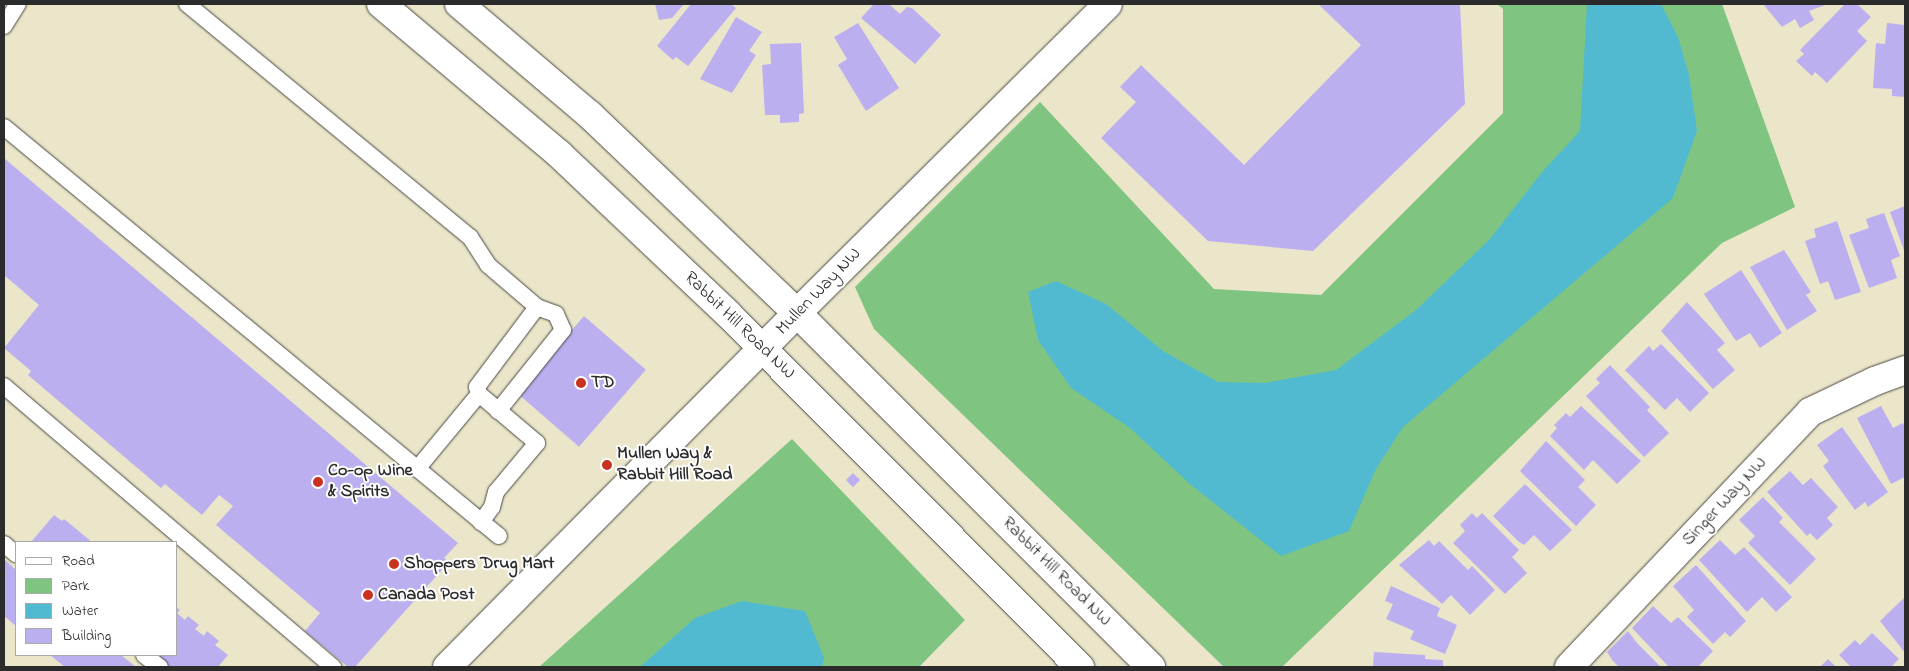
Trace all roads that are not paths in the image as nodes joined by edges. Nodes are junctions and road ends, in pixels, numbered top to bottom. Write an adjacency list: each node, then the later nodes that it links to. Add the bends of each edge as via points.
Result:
1 (18, 4): 6 (lane)
2 (187, 4): 8 (lane, via 470,237 488,265)
3 (381, 4): 10 (main road, Rabbit Hill Road NW, via 559,154)
4 (459, 4): 9 (main road, Rabbit Hill Road NW, via 590,115)
5 (1108, 4): 9 (main road, Mullen Way NW)
6 (4, 26)
7 (4, 127): 15 (lane)
8 (537, 307): 13 (lane, via 477,387); 14 (lane, via 556,314 562,330)
9 (797, 313): 10 (main road, Mullen Way NW); 25 (main road, Rabbit Hill Road NW)
10 (763, 350): 23 (main road, Mullen Way NW); 24 (main road, Rabbit Hill Road NW)
11 (1905, 370): 26 (main road, Singer Way NW, via 1810,412)
12 (4, 386): 22 (lane)
13 (479, 394): 14 (lane); 15 (lane)
14 (498, 411): 16 (lane, via 537,444 496,492 492,507)
15 (417, 468): 16 (lane)
16 (481, 522): 17 (lane)
17 (499, 536)
18 (4, 544): 19 (lane)
19 (15, 553)
20 (145, 656): 21 (lane)
21 (160, 667)
22 (332, 667)
23 (447, 667)
24 (1080, 667)
25 (1151, 667)
26 (1569, 667)

